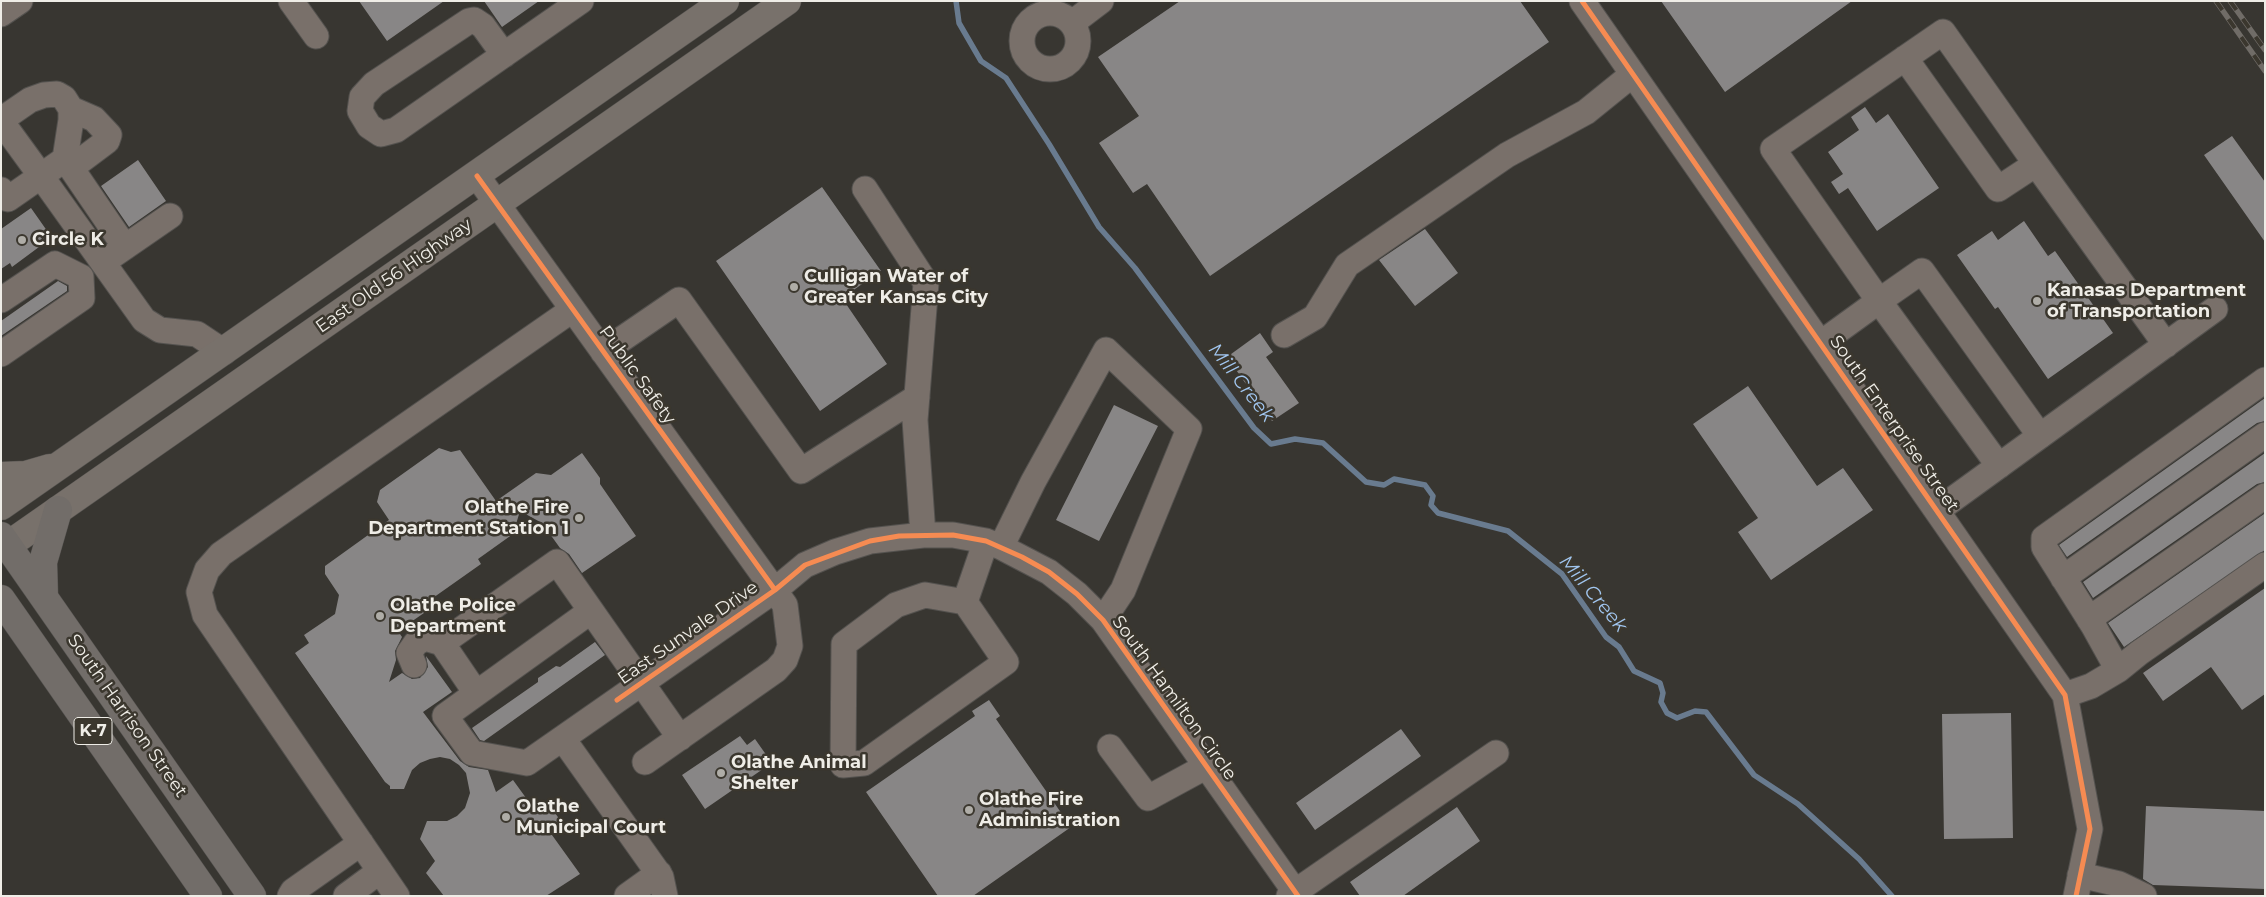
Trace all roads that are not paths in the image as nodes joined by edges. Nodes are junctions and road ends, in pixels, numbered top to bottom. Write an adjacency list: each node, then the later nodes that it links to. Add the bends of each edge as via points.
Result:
1 (20, 1): 8 (street)
2 (291, 1): 10 (street)
3 (581, 1): 11 (street)
4 (725, 1): 19 (main road, East Old 56 Highway)
5 (787, 1): 22 (main road, East Old 56 Highway)
6 (1101, 1): 9 (street)
7 (1582, 1): 13 (street, South Enterprise Street)
8 (1, 14)
9 (1072, 23)
10 (316, 36)
11 (504, 55): 11 (street, via 396,130 381,134 369,126 360,111 362,97 374,84 469,21 474,20 483,26)
12 (1905, 58): 17 (street, via 1998,189); 17 (street, via 1943,32); 28 (street, via 1773,149)
13 (1633, 74): 31 (street, via 1586,112 1507,155 1347,265 1315,316); 32 (street, South Enterprise Street)
14 (71, 109): 15 (street, via 57,94 44,95 30,100); 16 (street); 16 (street, via 94,119 109,135 107,141)
15 (1, 121): 18 (street)
16 (68, 163): 18 (street); 24 (street)
17 (2036, 164): 33 (street)
18 (41, 176): 21 (street); 25 (street)
19 (478, 176): 22 (street, Public Safety); 34 (main road, East Old 56 Highway)
20 (865, 188): 38 (street, via 926,283)
21 (3, 198)
22 (497, 203): 30 (street, Public Safety); 46 (main road, East Old 56 Highway)
23 (170, 216): 24 (street)
24 (125, 246): 25 (street)
25 (103, 262): 26 (street); 34 (street, via 144,320 160,330 196,334)
26 (81, 277): 27 (street, via 55,264); 36 (street, via 82,298)
27 (1, 300)
28 (1879, 301): 32 (street); 39 (street, via 1922,271); 42 (street)
29 (2215, 309): 33 (street)
30 (572, 310): 35 (street, Public Safety); 73 (street, via 221,554 207,570 199,592 205,615)
31 (1284, 335)
32 (1821, 343): 47 (street, South Enterprise Street)
33 (2166, 345): 39 (street)
34 (224, 352): 41 (main road, East Old 56 Highway)
35 (603, 352): 38 (street, via 679,300 801,471); 53 (street, Public Safety)
36 (1, 354)
37 (2265, 380): 52 (street, via 2044,538 2044,547)
38 (917, 397): 48 (street, via 915,420)
39 (2040, 436): 42 (street)
40 (2265, 436): 52 (street)
41 (61, 465): 43 (main road, via 26,475); 45 (main road, East Old 56 Highway)
42 (1999, 466): 47 (street)
43 (1, 476)
44 (2265, 496): 58 (street)
45 (1, 506)
46 (58, 510): 49 (main road, East Old 56 Highway); 54 (highway, via 43,562)
47 (1938, 510): 66 (street, South Enterprise Street)
48 (923, 534): 50 (street, South Hamilton Circle, via 953,535); 53 (street, South Hamilton Circle, via 870,541 835,552 805,565)
49 (3, 544): 54 (highway, South Harrison Street / K-7)
50 (994, 544): 56 (street); 59 (street, South Hamilton Circle, via 1049,572); 59 (street, via 1033,482 1106,350 1189,429 1123,590)
51 (2265, 566): 63 (street)
52 (2063, 578): 58 (street)
53 (775, 590): 64 (street, East Sunvale Drive); 67 (street, Public Safety, via 785,606 790,646 784,660 776,670)
54 (44, 597): 79 (highway, South Harrison Street / K-7)
55 (1, 599): 60 (highway, South Harrison Street)
56 (965, 602): 56 (street, via 925,595 896,605 844,644 843,765 864,763 1006,662)
57 (591, 611): 61 (street, via 557,562); 64 (street); 65 (street)
58 (2089, 619): 63 (street)
59 (1103, 620): 72 (street, South Hamilton Circle)
60 (13, 626): 78 (highway, South Harrison Street / K-7)
61 (442, 643): 62 (street, via 425,638 416,643 409,653); 65 (street)
62 (414, 665)
63 (2118, 670): 66 (street, via 2091,686)
64 (642, 683): 67 (street); 68 (street, East Sunvale Drive)
65 (476, 693): 68 (street, East Sunvale Drive, via 445,716 472,754 527,763)
66 (2065, 695): 76 (street, South Enterprise Street, via 2090,829)
67 (680, 738): 71 (street, Public Safety)
68 (564, 739): 75 (street)
69 (1110, 747): 72 (street, via 1148,798)
70 (1496, 753): 77 (street)
71 (645, 762)
72 (1206, 766): 77 (street, South Hamilton Circle)
73 (361, 843): 74 (street); 80 (street)
74 (380, 871): 81 (street); 82 (street)
75 (662, 885): 83 (street)
76 (2078, 885): 84 (street, via 2119,884)
77 (1294, 894)
78 (208, 896)
79 (252, 896)
80 (290, 896)
81 (346, 896)
82 (397, 896)
83 (627, 896)
84 (2144, 896)

